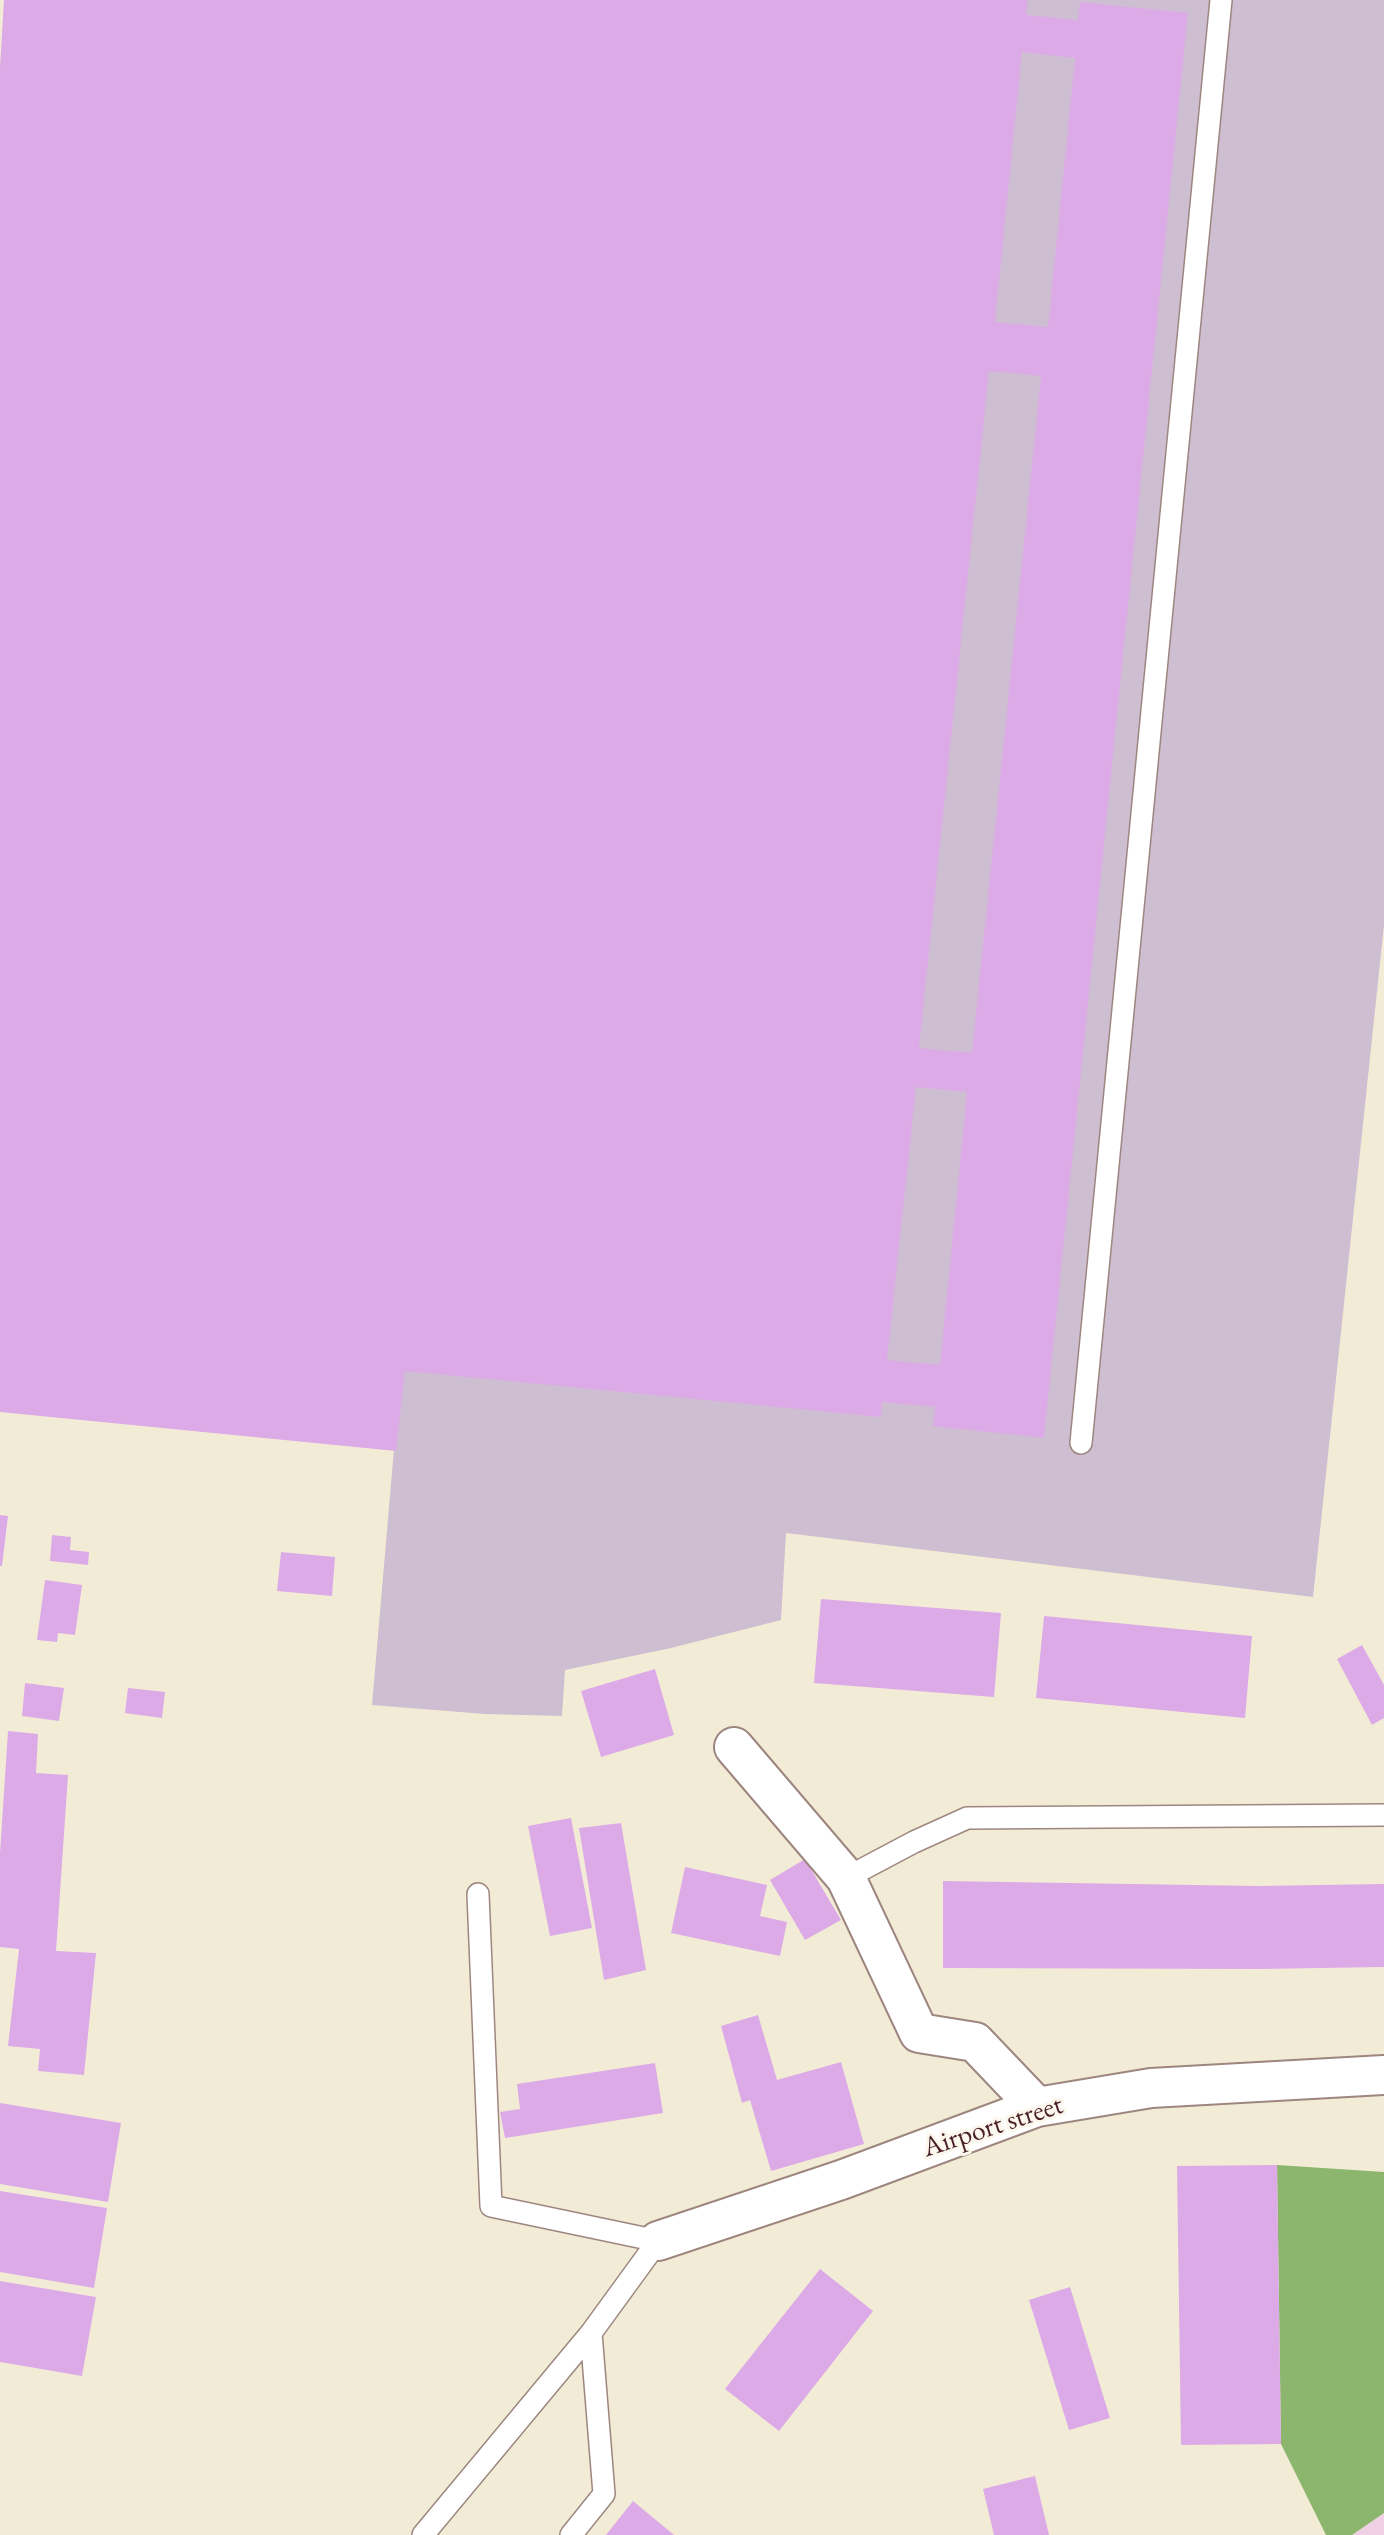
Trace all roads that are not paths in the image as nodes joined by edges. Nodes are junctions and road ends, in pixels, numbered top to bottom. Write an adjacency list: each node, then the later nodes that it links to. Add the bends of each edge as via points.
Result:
1 (1221, 0): 2 (lane)
2 (1081, 1443)
3 (734, 1747): 5 (street)
4 (1384, 1815): 5 (lane, via 967,1818)
5 (846, 1878): 8 (street, via 919,2033 975,2042)
6 (478, 1894): 9 (lane, via 491,2206)
7 (1384, 2075): 8 (street, Аirport street, via 1151,2088)
8 (1037, 2107): 9 (street, Аirport street)
9 (658, 2241): 10 (lane)
10 (591, 2333): 11 (lane); 12 (lane, via 604,2494)
11 (424, 2535)
12 (571, 2535)

